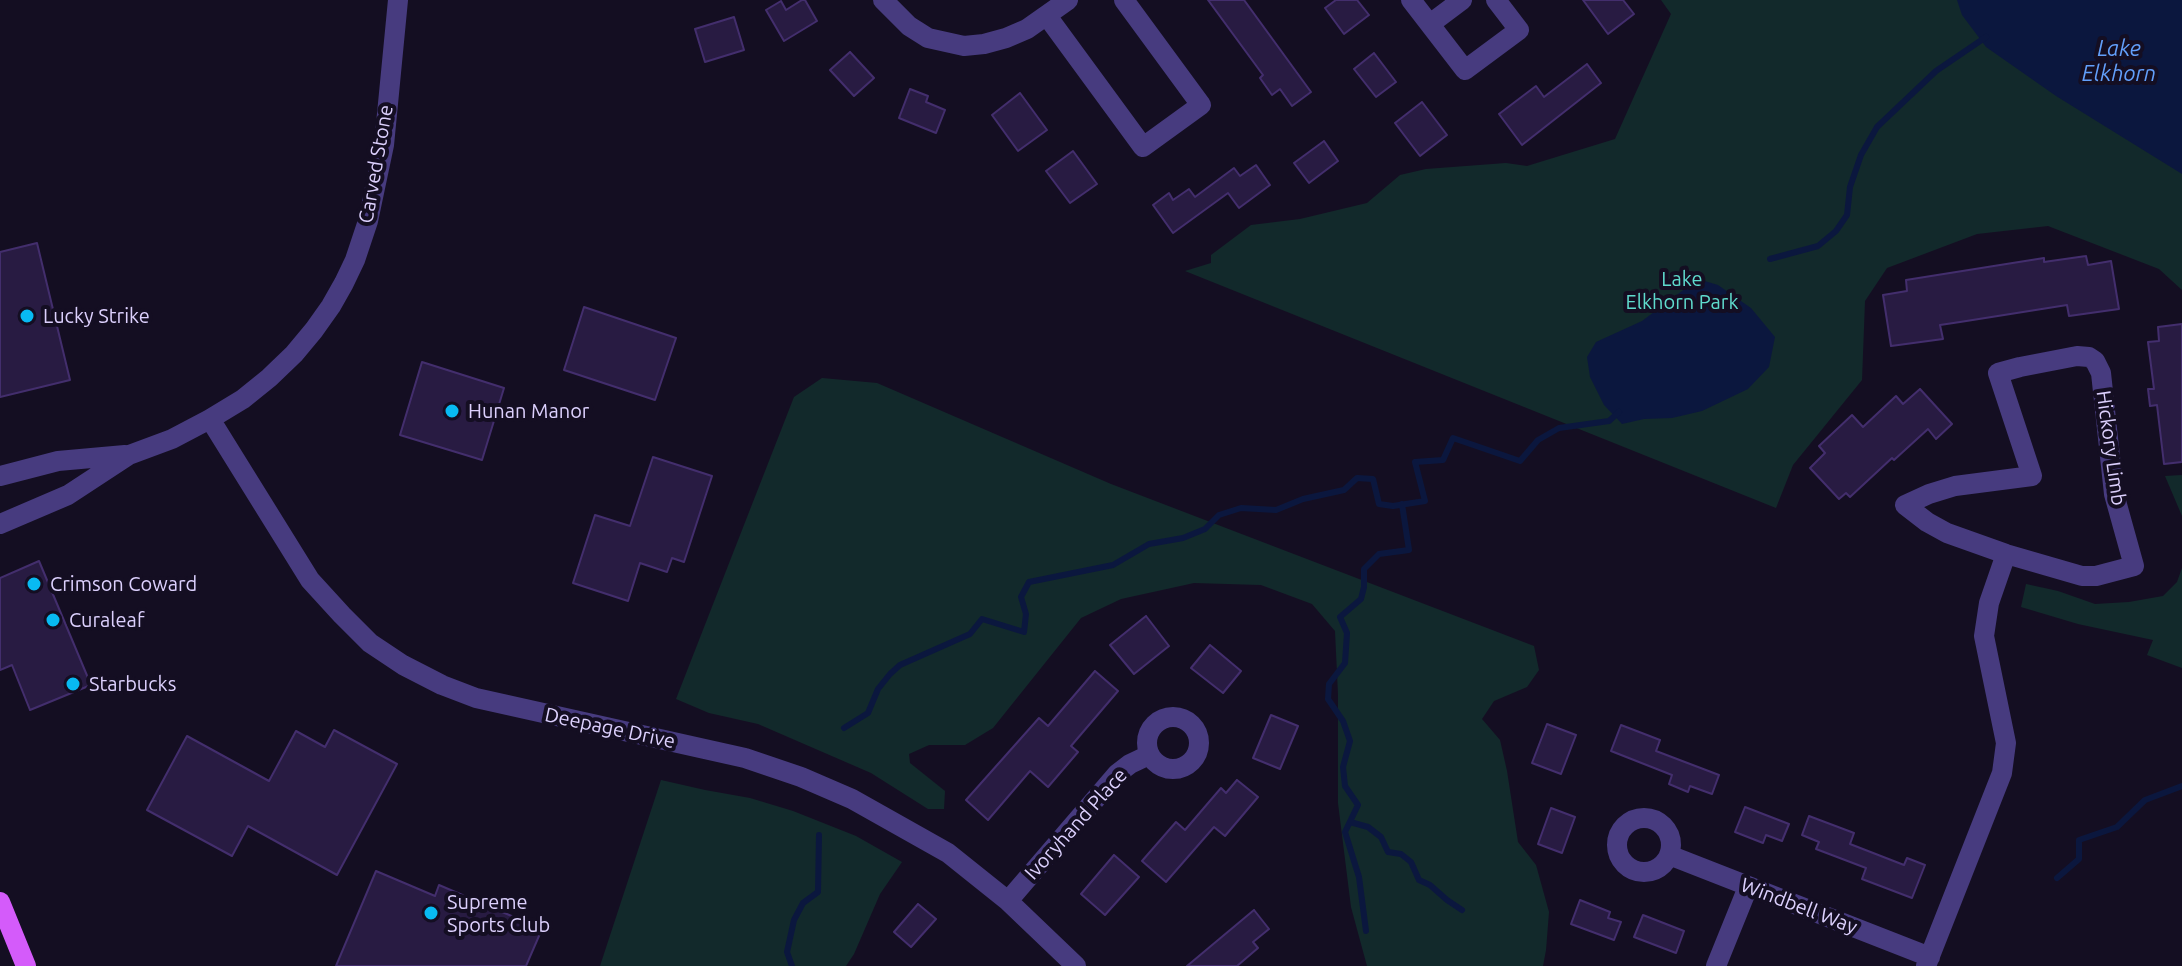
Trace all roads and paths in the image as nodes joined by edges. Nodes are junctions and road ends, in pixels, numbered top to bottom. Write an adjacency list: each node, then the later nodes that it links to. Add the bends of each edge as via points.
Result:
1 (398, 0): 10 (street, Carved Stone, via 384,145 355,260 331,306 294,354 243,399)
2 (883, 0): 8 (street, via 928,38 964,46 1006,38)
3 (1068, 0): 8 (street)
4 (1124, 0): 8 (street, via 1201,105 1143,147)
5 (1411, 0): 9 (street)
6 (1462, 0): 9 (street)
7 (1496, 0): 9 (street, via 1519,30 1465,70)
8 (1047, 16)
9 (1430, 24)
10 (210, 419): 11 (street, Carved Stone); 18 (street, Deepage Drive, via 310,580 370,643 403,665 476,698 745,758 801,777 903,825)
11 (129, 455): 12 (street, Carved Stone, via 58,461); 13 (street, Carved Stone, via 68,495)
12 (0, 476)
13 (0, 524)
14 (2006, 554): 14 (street, Hickory Limb, via 2082,576 2134,566 2114,494 2101,373 2089,357 1998,373 2032,476 1955,486 1905,505 1947,533); 20 (street, via 1984,636 2006,743 2002,773)
15 (1149, 755): 18 (street, Ivoryhand Place, via 1117,774)
16 (1669, 855): 17 (street, Windbell Way)
17 (1748, 887): 20 (street, Windbell Way); 23 (street)
18 (1008, 901): 22 (street, Deepage Drive)
19 (0, 902): 21 (main road)
20 (1928, 962)
21 (26, 966)
22 (1076, 966)
23 (1716, 966)

